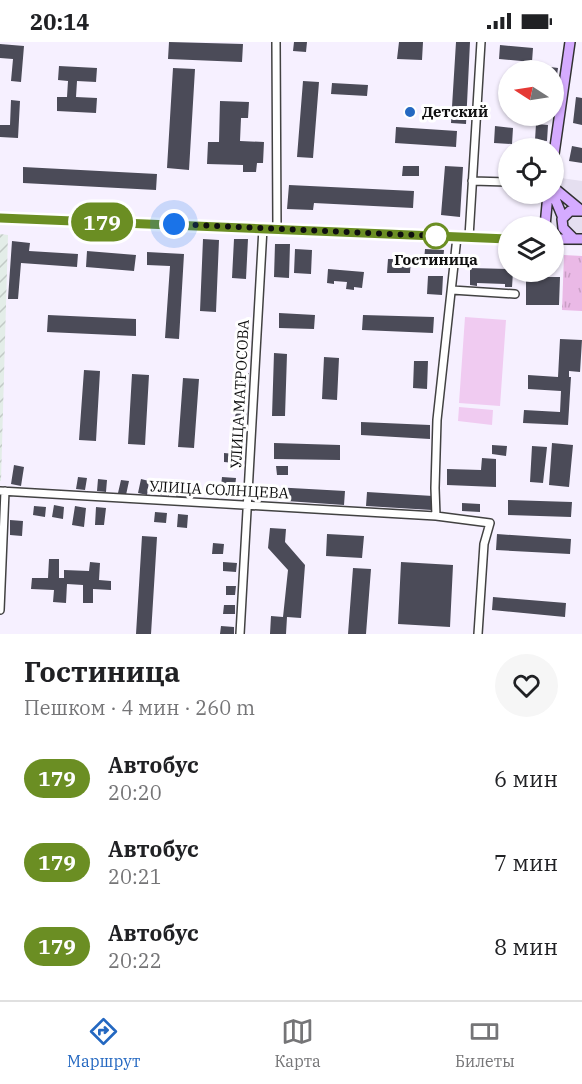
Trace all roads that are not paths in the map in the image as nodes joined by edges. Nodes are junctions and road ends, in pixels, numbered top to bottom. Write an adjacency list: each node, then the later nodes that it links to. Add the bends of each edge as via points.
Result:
1 (276, 42): 12 (street)
2 (481, 42): 5 (street)
3 (570, 42): 4 (main road)
4 (556, 138)
5 (472, 181): 6 (street); 15 (street)
6 (498, 182)
7 (564, 197): 8 (main road)
8 (581, 211): 10 (main road, via 570,211)
9 (0, 218): 11 (main road)
10 (564, 218)
11 (263, 228): 12 (main road); 21 (street, УЛИЦА МАТРОСОВА)
12 (277, 228): 14 (main road)
13 (564, 229): 17 (main road)
14 (457, 237): 15 (main road); 18 (street)
15 (469, 237): 16 (main road)
16 (498, 238)
17 (578, 238)
18 (452, 290): 19 (street); 22 (street, via 437,420)
19 (514, 294)
20 (2, 491): 21 (street, УЛИЦА СОЛНЦЕВА); 23 (street)
21 (247, 505): 22 (street, УЛИЦА СОЛНЦЕВА); 24 (street, УЛИЦА МАТРОСОВА)
22 (436, 516): 25 (street, УЛИЦА СОЛНЦЕВА, via 490,523 484,544)
23 (0, 610)
24 (240, 634)
25 (478, 634)

